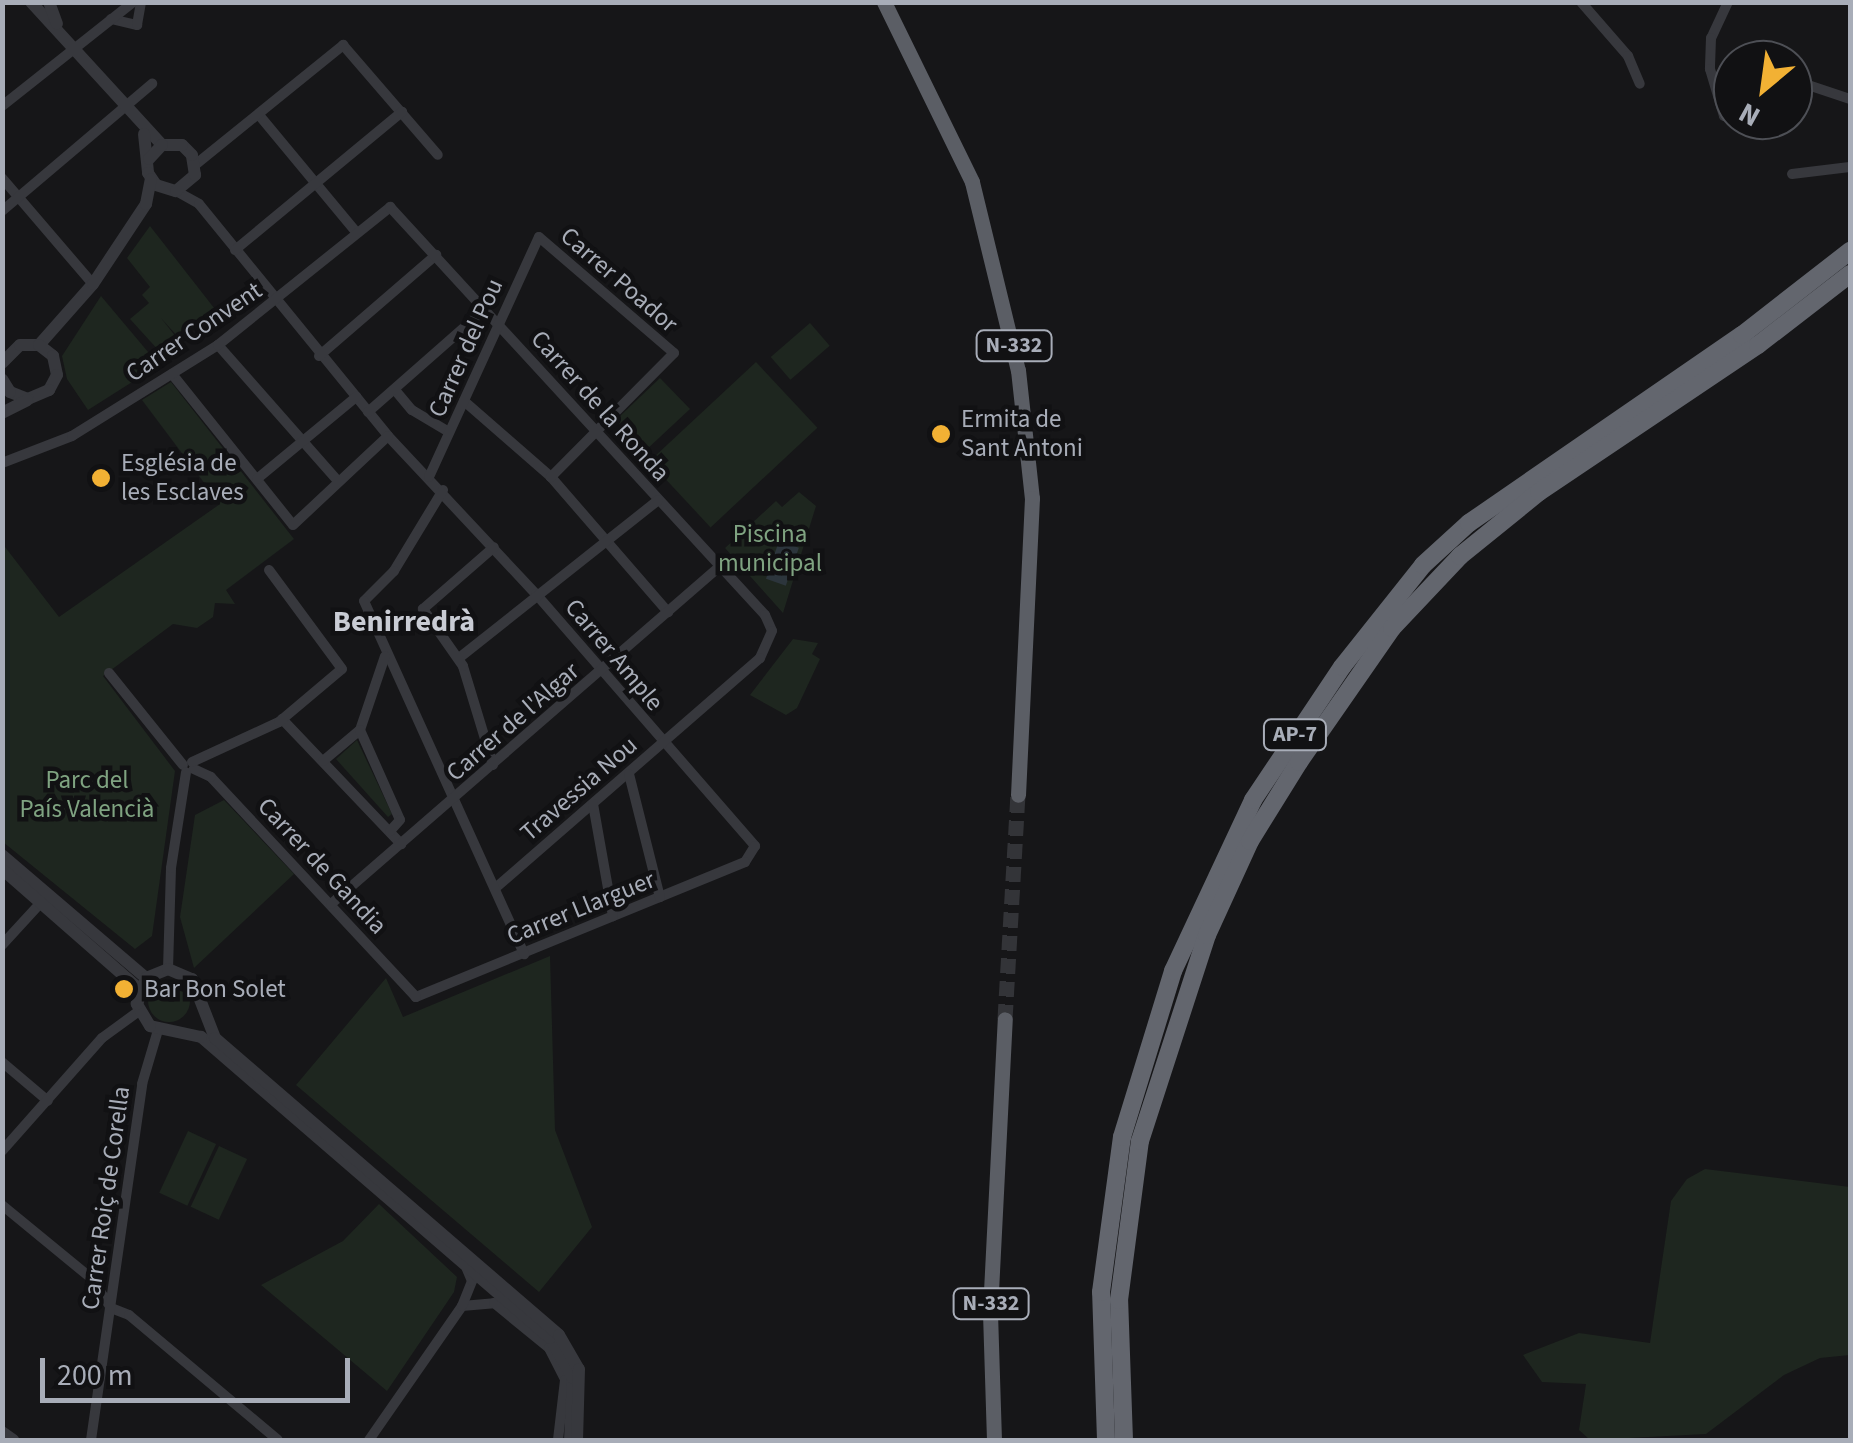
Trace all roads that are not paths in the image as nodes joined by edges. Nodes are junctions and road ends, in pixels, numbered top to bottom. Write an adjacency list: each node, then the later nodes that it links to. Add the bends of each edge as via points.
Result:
1 (31, 2): 9 (street)
2 (49, 2): 9 (street)
3 (137, 2): 8 (street); 8 (street, via 137,25)
4 (880, 2): 11 (highway, N-332)
5 (894, 2): 11 (highway, via 912,30)
6 (1581, 2): 14 (street, via 1628,56)
7 (1728, 2): 12 (street, via 1711,38)
8 (111, 19): 10 (street)
9 (60, 31): 10 (street)
10 (74, 47): 17 (street); 18 (street)
11 (914, 54): 92 (highway, N-332, via 953,134 992,246 1026,421 1031,556)
12 (1713, 79)
13 (152, 84): 18 (street)
14 (1640, 84)
15 (1813, 87): 16 (street)
16 (1850, 99)
17 (2, 106)
18 (124, 108): 21 (street); 33 (street)
19 (402, 112): 20 (street, via 343,45); 23 (street); 31 (street)
20 (259, 115): 25 (street, via 209,156); 31 (street)
21 (144, 134): 22 (street); 24 (street)
22 (162, 145): 24 (street); 25 (street, via 175,143)
23 (438, 154)
24 (149, 159): 29 (street)
25 (194, 160): 30 (street)
26 (1850, 167): 27 (street)
27 (1792, 174)
28 (2, 178): 33 (street)
29 (151, 180): 32 (street); 34 (street)
30 (192, 181): 32 (street); 35 (street)
31 (315, 184): 38 (street); 40 (street)
32 (173, 191): 34 (street); 35 (street)
33 (19, 197): 37 (street); 44 (street)
34 (146, 204): 44 (street)
35 (200, 204): 40 (street, Carrer Ample)
36 (390, 207): 38 (street, Carrer Convent); 42 (street, Carrer de la Ronda)
37 (2, 211)
38 (357, 233): 45 (street, Carrer Convent)
39 (538, 236): 47 (street, Carrer del Pou); 63 (street, Carrer Poador, via 674,354)
40 (235, 250): 45 (street, Carrer Ample)
41 (1850, 251): 133 (highway, AP-7, via 1742,335 1469,522 1388,605 1280,758 1206,890 1173,971 1122,1136 1102,1292)
42 (436, 255): 46 (street, Carrer de la Ronda); 52 (street)
43 (1850, 274): 134 (highway, AP-7, via 1460,556 1392,628 1298,762 1250,841 1207,935 1140,1142 1118,1300)
44 (92, 284): 48 (street)
45 (276, 304): 50 (street, Carrer Convent); 52 (street, Carrer Ample)
46 (484, 310): 47 (street, Carrer de la Ronda); 56 (street)
47 (499, 326): 59 (street, Carrer del Pou); 63 (street, Carrer de la Ronda)
48 (60, 327): 49 (street); 51 (street)
49 (39, 345): 51 (street); 53 (street, via 20,345)
50 (218, 346): 54 (street, Carrer Convent); 66 (street)
51 (52, 356): 58 (street, via 54,384)
52 (319, 356): 57 (street, Carrer Ample)
53 (2, 363)
54 (172, 374): 67 (street, Carrer Convent, via 72,436); 70 (street)
55 (5, 383): 58 (street); 60 (street)
56 (395, 390): 61 (street); 64 (street, via 412,410)
57 (356, 397): 61 (street, Carrer Ample); 66 (street)
58 (28, 399): 62 (street)
59 (464, 401): 64 (street, Carrer del Pou); 69 (street)
60 (2, 404)
61 (368, 412): 65 (street, Carrer Ample)
62 (2, 413)
63 (596, 430): 69 (street); 73 (street, Carrer de la Ronda)
64 (450, 432): 68 (street, Carrer del Pou)
65 (388, 436): 68 (street, Carrer Ample); 71 (street)
66 (302, 441): 70 (street); 71 (street)
67 (2, 462)
68 (430, 476): 72 (street, Carrer Ample)
69 (551, 477): 74 (street)
70 (257, 478): 71 (street, via 292,524)
71 (338, 481)
72 (442, 490): 75 (street, Carrer Ample); 81 (street, via 397,566 364,601)
73 (658, 500): 74 (street); 76 (street, Carrer de la Ronda)
74 (609, 544): 78 (street); 79 (street)
75 (494, 547): 78 (street, Carrer Ample); 82 (street, via 423,609)
76 (720, 567): 79 (street, Carrer de l'Algar); 80 (street, Carrer de la Ronda, via 765,615)
77 (269, 570): 85 (street, via 342,670)
78 (541, 600): 82 (street); 83 (street, Carrer Ample)
79 (668, 612): 83 (street, Carrer de l'Algar)
80 (772, 636): 87 (street, Travessia Nou, via 760,658)
81 (385, 656): 86 (street); 93 (street)
82 (459, 658): 89 (street)
83 (602, 671): 87 (street, Carrer Ample); 89 (street, Carrer de l'Algar)
84 (109, 673): 90 (street, Carrer de Gandia)
85 (282, 719): 88 (street); 90 (street)
86 (360, 730): 88 (street); 95 (street, via 400,820)
87 (662, 744): 91 (street, Travessia Nou); 97 (street, Carrer Ample)
88 (323, 761): 95 (street)
89 (493, 765): 93 (street, Carrer de l'Algar)
90 (188, 770): 103 (street, Carrer de Gandia, via 211,777); 107 (street)
91 (630, 774): 94 (street, Travessia Nou); 101 (street)
92 (1018, 795)
93 (452, 802): 96 (street, Carrer de l'Algar); 100 (street)
94 (593, 804): 100 (street, Travessia Nou); 104 (street)
95 (390, 831): 96 (street)
96 (401, 844): 103 (street, Carrer de l'Algar)
97 (755, 846): 101 (street, Carrer Llarguer, via 745,862)
98 (2, 855): 102 (street)
99 (2, 869): 102 (street)
100 (494, 888): 106 (street)
101 (660, 898): 104 (street, Carrer Llarguer)
102 (44, 899): 105 (street); 108 (street)
103 (331, 904): 109 (street, Carrer de Gandia)
104 (614, 916): 106 (street, Carrer Llarguer)
105 (2, 945)
106 (524, 954): 109 (street, Carrer Llarguer)
107 (168, 969): 108 (street); 110 (street, via 192,979)
108 (143, 984): 111 (street)
109 (416, 997)
110 (200, 1005): 114 (street, via 192,1022); 131 (street, via 208,1030 228,1050 559,1335 579,1369 583,1401)
111 (139, 1012): 113 (street); 116 (street, via 102,1038)
112 (1005, 1019): 132 (highway, N-332, via 990,1310)
113 (158, 1030): 114 (street); 119 (street, Carrer Roiç de Corella, via 144,1071)
114 (176, 1031): 120 (street, via 201,1037)
115 (2, 1062): 116 (street)
116 (48, 1101): 117 (street)
117 (2, 1151)
118 (2, 1204): 121 (street)
119 (116, 1263): 121 (street, via 108,1274); 124 (street, Carrer Roiç de Corella)
120 (465, 1263): 122 (street); 123 (street, via 472,1282)
121 (90, 1278): 124 (street)
122 (500, 1291): 123 (street, via 484,1291); 131 (street, via 564,1356 576,1401)
123 (462, 1306): 129 (street); 130 (street, via 494,1303 549,1348 565,1380)
124 (111, 1308): 126 (street, Carrer Roiç de Corella); 128 (street, via 129,1315)
125 (2, 1432): 127 (street)
126 (90, 1438)
127 (13, 1440)
128 (278, 1440)
129 (368, 1440)
130 (558, 1440)
131 (574, 1440)
132 (994, 1440)
133 (1106, 1440)
134 (1124, 1440)

